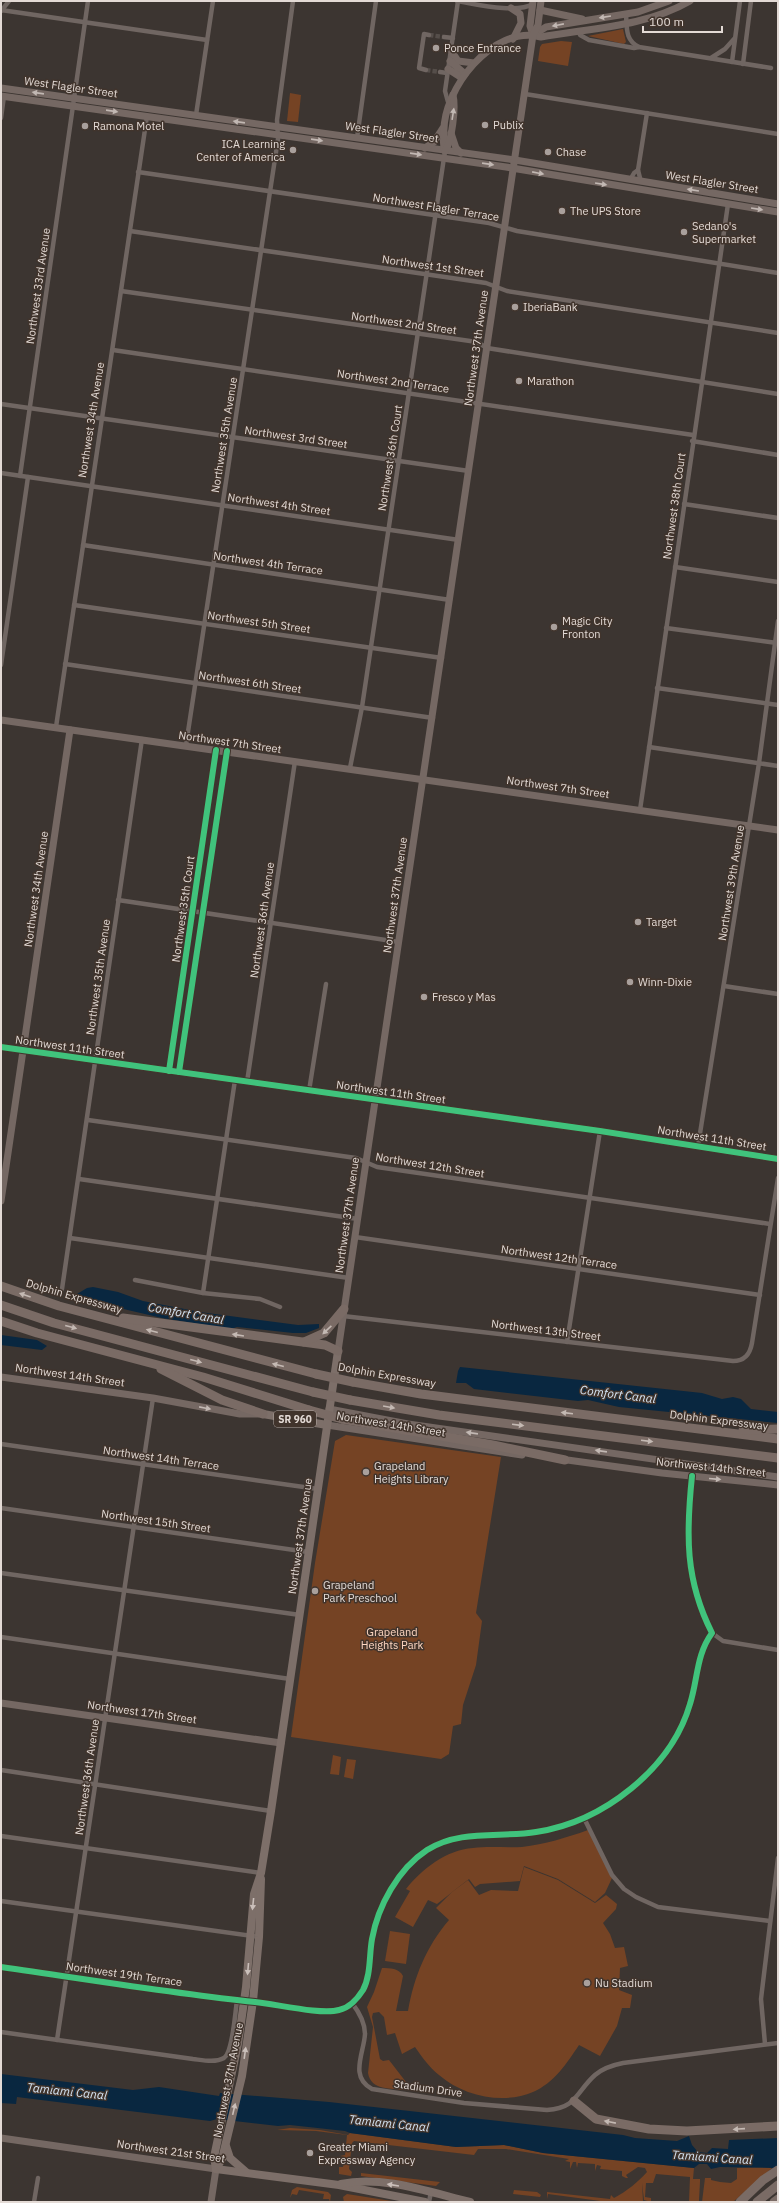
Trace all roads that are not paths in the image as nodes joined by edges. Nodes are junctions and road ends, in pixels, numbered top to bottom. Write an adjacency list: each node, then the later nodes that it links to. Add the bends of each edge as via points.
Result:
1 (9, 1): 15 (street)
2 (88, 1): 18 (street, Northwest 33rd Avenue)
3 (212, 1): 27 (street)
4 (293, 1): 51 (street, Northwest 35th Avenue)
5 (376, 1): 56 (street)
6 (457, 1): 13 (street); 25 (street)
7 (541, 1): 14 (main road)
8 (669, 1): 16 (main road)
9 (690, 1): 19 (main road, via 658,16)
10 (740, 1): 24 (street)
11 (751, 1): 34 (street)
12 (533, 2): 13 (street, via 526,8); 22 (main road, via 530,26)
13 (511, 8): 26 (main road, via 520,14 522,20)
14 (540, 10): 17 (main road); 22 (main road, via 538,25)
15 (1, 11): 18 (street)
16 (626, 14): 17 (main road, one-way to 17); 19 (street)
17 (586, 20): 20 (main road); 22 (main road, one-way to 22, via 546,27)
18 (85, 22): 27 (street); 44 (street, Northwest 33rd Avenue)
19 (626, 24): 20 (main road); 28 (street, via 629,40)
20 (579, 31): 22 (main road, via 541,37); 28 (street, via 580,36 589,40)
21 (429, 34): 36 (street, via 424,34 419,68)
22 (533, 35): 26 (main road); 41 (main road, Northwest 37th Avenue)
23 (444, 37): 25 (street)
24 (735, 37): 30 (street, via 725,50); 32 (street)
25 (454, 38): 29 (street)
26 (513, 39): 33 (main road, via 495,47)
27 (207, 40): 49 (street)
28 (639, 47): 30 (street)
29 (452, 52): 31 (street); 33 (main road, via 458,61)
30 (711, 58): 32 (street)
31 (450, 61): 37 (street); 39 (main road)
32 (732, 62): 34 (street)
33 (474, 63): 39 (main road)
34 (743, 64): 35 (street)
35 (771, 68)
36 (426, 70)
37 (448, 71): 38 (street); 39 (main road); 45 (street, via 445,91)
38 (440, 72)
39 (464, 76): 42 (main road)
40 (1, 88): 44 (main road, West Flagler Street, one-way to 40)
41 (525, 94): 47 (street); 60 (main road, Northwest 37th Avenue)
42 (453, 95): 45 (main road); 53 (main road, one-way to 42, via 455,104)
43 (3, 96): 46 (main road, West Flagler Street); 50 (street)
44 (74, 98): 46 (street, Northwest 33rd Avenue); 49 (main road, West Flagler Street)
45 (448, 102): 52 (main road)
46 (74, 106): 48 (main road, West Flagler Street, one-way to 48); 94 (street, Northwest 33rd Avenue)
47 (647, 114): 54 (street); 62 (street)
48 (147, 116): 55 (main road, West Flagler Street); 63 (street, Northwest 34th Avenue)
49 (196, 116): 51 (main road, West Flagler Street, one-way to 49)
50 (1, 118)
51 (277, 127): 55 (street, Northwest 35th Avenue); 56 (main road, West Flagler Street)
52 (443, 128): 57 (main road, via 434,142); 59 (main road)
53 (451, 133): 58 (main road, via 456,148); 59 (main road)
54 (778, 134)
55 (278, 135): 59 (main road, West Flagler Street, one-way to 59); 67 (street, Northwest 35th Avenue)
56 (357, 138): 57 (main road, West Flagler Street)
57 (425, 148): 59 (main road, West Flagler Street)
58 (461, 153): 59 (main road, West Flagler Street); 60 (main road, West Flagler Street)
59 (444, 154): 61 (main road, West Flagler Street, one-way to 61); 73 (street, Northwest 36th Court)
60 (515, 160): 61 (main road, Northwest 37th Avenue); 64 (main road, West Flagler Street)
61 (514, 168): 68 (main road, West Flagler Street, one-way to 68); 74 (main road, Northwest 37th Avenue)
62 (638, 170): 64 (street); 65 (street)
63 (138, 172): 67 (street, Northwest Flagler Terrace); 75 (street, Northwest 34th Avenue)
64 (630, 180): 65 (main road, West Flagler Street)
65 (641, 182): 66 (main road, West Flagler Street)
66 (677, 188): 68 (main road); 69 (main road, West Flagler Street, one-way to 66)
67 (271, 190): 73 (street, Northwest Flagler Terrace); 76 (street, Northwest 35th Avenue)
68 (659, 193): 70 (main road, West Flagler Street)
69 (747, 199): 70 (main road); 71 (main road, West Flagler Street)
70 (728, 204): 72 (main road, West Flagler Street, one-way to 72); 77 (street, Northwest 38th Court)
71 (778, 204)
72 (778, 212)
73 (436, 215): 74 (street, Northwest Flagler Terrace, via 489,222); 79 (street, Northwest 36th Court)
74 (505, 227): 77 (street, Northwest Flagler Terrace); 80 (main road, Northwest 37th Avenue)
75 (130, 231): 76 (street, Northwest 1st Street); 81 (street, Northwest 34th Avenue)
76 (261, 250): 79 (street, Northwest 1st Street); 82 (street, Northwest 35th Avenue)
77 (719, 264): 78 (street, Northwest Flagler Terrace); 83 (street, Northwest 38th Court)
78 (778, 273)
79 (426, 274): 80 (street, Northwest 1st Street); 84 (street, Northwest 36th Court)
80 (496, 286): 83 (street, Northwest 1st Street, via 514,292); 86 (main road, Northwest 37th Avenue)
81 (121, 290): 82 (street, Northwest 2nd Street); 87 (street, Northwest 34th Avenue)
82 (252, 310): 84 (street, Northwest 2nd Street); 88 (street, Northwest 35th Avenue)
83 (710, 323): 85 (street, Northwest 1st Street); 89 (street, Northwest 38th Court)
84 (418, 334): 86 (street, Northwest 2nd Street, via 477,342); 90 (street, Northwest 36th Court)
85 (778, 334)
86 (488, 348): 89 (street, Northwest 2nd Street); 92 (main road, Northwest 37th Avenue)
87 (113, 350): 88 (street, Northwest 2nd Terrace); 95 (street, Northwest 34th Avenue)
88 (244, 369): 90 (street, Northwest 2nd Terrace); 97 (street, Northwest 35th Avenue)
89 (702, 382): 91 (street, Northwest 2nd Street); 96 (street, Northwest 38th Court)
90 (409, 393): 92 (street, Northwest 2nd Terrace); 100 (street, Northwest 36th Court)
91 (778, 394)
92 (479, 403): 96 (street, Northwest 2nd Terrace); 101 (main road, Northwest 37th Avenue)
93 (1, 404): 94 (street, Northwest 3rd Street)
94 (30, 408): 95 (street, Northwest 3rd Street); 103 (street, Northwest 33rd Avenue)
95 (102, 418): 97 (street, Northwest 3rd Street); 105 (street, Northwest 34th Avenue)
96 (693, 435): 98 (street, Northwest 38th Court)
97 (232, 437): 100 (street, Northwest 3rd Street); 107 (street, Northwest 35th Avenue)
98 (692, 441): 99 (street); 106 (street, Northwest 38th Court)
99 (778, 455)
100 (399, 461): 101 (street, Northwest 3rd Street); 109 (street, Northwest 36th Court)
101 (469, 471): 110 (main road, Northwest 37th Avenue)
102 (1, 473): 103 (street, Northwest 4th Street)
103 (20, 476): 104 (street, Northwest 4th Street)
104 (28, 477): 105 (street, Northwest 4th Street); 122 (street)
105 (92, 486): 107 (street, Northwest 4th Street); 111 (street, Northwest 34th Avenue)
106 (684, 504): 108 (street); 113 (street, Northwest 38th Court)
107 (223, 505): 109 (street, Northwest 4th Street); 112 (street, Northwest 35th Avenue)
108 (778, 518)
109 (388, 529): 110 (street, Northwest 4th Street); 115 (street, Northwest 36th Court)
110 (459, 540): 116 (main road, Northwest 37th Avenue)
111 (83, 545): 112 (street, Northwest 4th Terrace); 117 (street, Northwest 34th Avenue)
112 (214, 564): 115 (street, Northwest 4th Terrace); 119 (street, Northwest 35th Avenue)
113 (675, 567): 114 (street); 120 (street, Northwest 38th Court)
114 (778, 582)
115 (379, 589): 116 (street, Northwest 4th Terrace); 123 (street, Northwest 36th Court)
116 (450, 600): 124 (main road, Northwest 37th Avenue)
117 (74, 605): 119 (street, Northwest 5th Street); 125 (street, Northwest 34th Avenue)
118 (778, 621): 121 (street, Northwest 39th Avenue)
119 (205, 624): 123 (street, Northwest 5th Street); 127 (street, Northwest 35th Avenue)
120 (666, 628): 121 (street); 128 (street, Northwest 38th Court)
121 (776, 643): 129 (street, Northwest 39th Avenue)
122 (2, 646): 126 (street)
123 (371, 647): 124 (street, Northwest 5th Street); 131 (street, Northwest 36th Court)
124 (442, 658): 132 (main road, Northwest 37th Avenue)
125 (65, 664): 127 (street, Northwest 6th Street); 134 (street, Northwest 34th Avenue)
126 (1, 665)
127 (196, 683): 131 (street, Northwest 6th Street); 137 (street, Northwest 35th Avenue)
128 (657, 688): 129 (street); 138 (street, Northwest 38th Court)
129 (767, 703): 130 (street); 142 (street, Northwest 39th Avenue)
130 (778, 705)
131 (362, 708): 132 (street, Northwest 6th Street); 144 (street, Northwest 36th Court)
132 (433, 718): 145 (main road, Northwest 37th Avenue)
133 (1, 720): 134 (main road, Northwest 7th Street)
134 (56, 727): 135 (main road, Northwest 7th Street)
135 (70, 730): 136 (main road, Northwest 7th Street); 162 (main road, Northwest 34th Avenue)
136 (142, 739): 137 (main road, Northwest 7th Street); 153 (street, Northwest 35th Avenue)
137 (186, 745): 139 (main road, Northwest 7th Street)
138 (649, 748): 142 (street); 148 (street, Northwest 38th Court)
139 (216, 750): 140 (main road, Northwest 7th Street); 146 (street, Northwest 35th Court)
140 (227, 751): 141 (main road, Northwest 7th Street); 147 (street, Northwest 35th Court)
141 (295, 761): 144 (main road, Northwest 7th Street); 156 (street, Northwest 36th Avenue)
142 (759, 763): 143 (street); 151 (street, Northwest 39th Avenue)
143 (778, 766)
144 (350, 768): 145 (main road, Northwest 7th Street)
145 (424, 778): 148 (main road, Northwest 7th Street); 157 (main road, Northwest 37th Avenue)
146 (210, 790): 147 (street); 149 (street, Northwest 35th Court)
147 (220, 792): 150 (street, Northwest 35th Court)
148 (640, 810): 151 (main road, Northwest 7th Street)
149 (206, 820): 150 (street); 154 (street, Northwest 35th Court)
150 (216, 822): 155 (street, Northwest 35th Court)
151 (749, 826): 152 (main road, Northwest 7th Street); 159 (street, Northwest 39th Avenue)
152 (778, 830)
153 (118, 900): 154 (street); 163 (street, Northwest 35th Avenue)
154 (193, 911): 155 (street); 164 (street, Northwest 35th Court)
155 (203, 912): 156 (street); 165 (street, Northwest 35th Court)
156 (270, 924): 157 (street); 167 (street, Northwest 36th Avenue)
157 (399, 942): 169 (main road, Northwest 37th Avenue)
158 (326, 984): 168 (street)
159 (724, 986): 160 (street); 173 (street, Northwest 39th Avenue)
160 (778, 994)
161 (1, 1048): 162 (main road, Northwest 11th Street)
162 (23, 1051): 163 (main road, Northwest 11th Street); 180 (main road, Northwest 34th Avenue)
163 (96, 1060): 164 (main road, Northwest 11th Street); 170 (street, Northwest 35th Avenue)
164 (169, 1071): 165 (main road, Northwest 11th Street)
165 (179, 1072): 166 (main road, Northwest 11th Street)
166 (235, 1080): 167 (main road, Northwest 11th Street); 172 (street)
167 (247, 1082): 168 (main road, Northwest 11th Street)
168 (310, 1091): 169 (main road, Northwest 11th Street)
169 (376, 1100): 171 (main road, Northwest 11th Street); 175 (main road, Northwest 37th Avenue)
170 (88, 1120): 172 (street, Northwest 12th Street); 177 (street, Northwest 35th Avenue)
171 (600, 1131): 173 (main road, Northwest 11th Street); 178 (street)
172 (226, 1140): 175 (street, Northwest 12th Street, via 356,1158); 179 (street)
173 (698, 1146): 174 (main road, Northwest 11th Street)
174 (778, 1159)
175 (366, 1163): 178 (street, Northwest 12th Street, via 377,1167); 181 (main road, Northwest 37th Avenue)
176 (778, 1178): 182 (street)
177 (79, 1179): 179 (street); 184 (street, Northwest 35th Avenue)
178 (589, 1198): 182 (street, Northwest 12th Street); 186 (street)
179 (217, 1199): 181 (street); 185 (street)
180 (1, 1201)
181 (358, 1219): 183 (main road, Northwest 37th Avenue)
182 (770, 1224): 192 (street)
183 (356, 1237): 186 (street, Northwest 12th Terrace); 187 (main road, Northwest 37th Avenue)
184 (70, 1238): 185 (street); 190 (street, Northwest 35th Avenue)
185 (208, 1258): 187 (street); 191 (street)
186 (578, 1269): 192 (street, Northwest 12th Terrace); 199 (street)
187 (349, 1278): 195 (main road, Northwest 37th Avenue)
188 (135, 1280): 191 (street)
189 (3, 1287): 196 (highway, Dolphin Expressway, one-way to 189)
190 (62, 1289)
191 (203, 1293): 194 (street, via 260,1299)
192 (760, 1295): 199 (street, Northwest 13th Street, via 752,1343 746,1356 741,1360)
193 (2, 1306): 211 (highway, one-way to 211, bridge, via 54,1323 350,1400 439,1415)
194 (280, 1307)
195 (344, 1313): 198 (highway, one-way to 198, via 324,1333); 199 (street, Northwest 13th Street); 200 (main road, Northwest 37th Avenue)
196 (90, 1314): 198 (highway, one-way to 196); 208 (highway, Dolphin Expressway, one-way to 196, bridge, via 420,1394 353,1382)
197 (1, 1321): 201 (highway)
198 (303, 1342): 200 (highway, via 331,1347)
199 (567, 1342)
200 (338, 1351): 204 (main road, Northwest 37th Avenue)
201 (153, 1365): 205 (highway, via 222,1400); 212 (highway, bridge, via 203,1377 342,1419)
202 (1, 1377): 203 (main road, Northwest 14th Street)
203 (153, 1398): 205 (main road, Northwest 14th Street, one-way to 205, via 236,1413); 213 (street, Northwest 36th Avenue)
204 (329, 1409): 206 (main road, Northwest 37th Avenue); 215 (main road, Northwest 14th Street, one-way to 204, via 380,1420)
205 (263, 1414): 206 (main road, Northwest 14th Street / SR 960)
206 (327, 1425): 212 (main road, Northwest 14th Street / SR 960, via 490,1451); 217 (main road, Northwest 37th Avenue)
207 (778, 1429): 208 (highway)
208 (714, 1431): 209 (highway, Dolphin Expressway)
209 (778, 1439)
210 (1, 1444): 213 (street, Northwest 14th Terrace)
211 (778, 1458)
212 (565, 1460): 214 (main road, Northwest 14th Street / SR 960)
213 (142, 1464): 217 (street, Northwest 14th Terrace); 219 (street, Northwest 36th Avenue)
214 (692, 1476): 216 (main road, Northwest 14th Street / SR 960, one-way to 216); 224 (street, via 688,1553 693,1586)
215 (778, 1477)
216 (778, 1485)
217 (318, 1489): 220 (main road, Northwest 37th Avenue)
218 (1, 1508): 219 (street, Northwest 15th Street)
219 (133, 1527): 220 (street, Northwest 15th Street); 222 (street, Northwest 36th Avenue)
220 (308, 1552): 223 (main road, Northwest 37th Avenue)
221 (1, 1573): 222 (street)
222 (124, 1590): 223 (street); 227 (street, Northwest 36th Avenue)
223 (300, 1615): 228 (main road, Northwest 37th Avenue)
224 (712, 1633): 226 (street, via 723,1641); 235 (street, via 703,1646 690,1703 673,1741 654,1766 631,1788)
225 (1, 1637): 227 (street)
226 (778, 1650)
227 (115, 1654): 228 (street); 230 (street, Northwest 36th Avenue)
228 (290, 1679): 231 (main road, Northwest 37th Avenue)
229 (1, 1703): 230 (main road, Northwest 17th Street)
230 (105, 1718): 231 (main road, Northwest 17th Street); 233 (street, Northwest 36th Avenue)
231 (281, 1743): 234 (main road, Northwest 37th Avenue)
232 (1, 1770): 233 (street)
233 (96, 1784): 234 (street); 237 (street, Northwest 36th Avenue)
234 (271, 1811): 239 (main road, Northwest 37th Avenue)
235 (584, 1818): 242 (street, via 612,1875 624,1889 636,1897 658,1907); 249 (street, via 536,1832 451,1840 427,1850 397,1879 383,1904 372,1938 367,1979)
236 (1, 1836): 237 (street)
237 (86, 1848): 239 (street); 241 (street, Northwest 36th Avenue)
238 (778, 1858): 242 (street)
239 (261, 1872): 243 (main road, Northwest 37th Avenue, one-way to 243, via 254,1894); 244 (main road, Northwest 37th Avenue)
240 (1, 1901): 241 (street)
241 (76, 1912): 243 (street); 246 (street, Northwest 36th Avenue)
242 (770, 1921): 253 (street, via 761,1999)
243 (250, 1936): 244 (street); 247 (main road, Northwest 37th Avenue, one-way to 247)
244 (259, 1937): 248 (main road, Northwest 37th Avenue)
245 (1, 1967): 246 (street, Northwest 19th Terrace)
246 (67, 1976): 247 (street, Northwest 19th Terrace); 251 (street, Northwest 36th Avenue)
247 (240, 2001): 248 (street, Northwest 19th Terrace); 251 (street, via 229,2051 220,2060 197,2060); 258 (main road, Northwest 37th Avenue, via 228,2091 214,2158)
248 (253, 2001): 249 (street, Northwest 19th Terrace, via 328,2011 337,2011); 257 (main road, Northwest 37th Avenue, one-way to 248, via 238,2092)
249 (352, 2003): 254 (street, Stadium Drive, via 359,2012 364,2034 359,2074 366,2086 372,2089 464,2103 547,2110 561,2109)
250 (1, 2032): 251 (street)
251 (57, 2040)
252 (778, 2043): 253 (street)
253 (764, 2044): 254 (street, via 608,2067 595,2075)
254 (574, 2101): 255 (highway, one-way to 254, via 687,2131 648,2129 596,2119)
255 (778, 2126)
256 (1, 2138): 258 (main road, Northwest 21st Street)
257 (226, 2145): 258 (main road, Northwest 37th Avenue); 260 (main road, via 230,2158)
258 (216, 2168): 260 (main road, Northwest 21st Street); 267 (main road, Northwest 37th Avenue)
259 (778, 2170): 271 (highway, via 758,2184)
260 (246, 2172): 262 (main road, Northwest 21st Street)
261 (38, 2178): 266 (street)
262 (339, 2185): 264 (main road, Northwest 21st Street, one-way to 262, via 357,2181); 268 (main road, Northwest 21st Street)
263 (778, 2185): 272 (highway)
264 (431, 2192): 269 (street); 270 (main road, Northwest 21st Street)
265 (778, 2199): 273 (highway)
266 (34, 2202)
267 (211, 2202)
268 (425, 2202)
269 (429, 2202)
270 (470, 2202)
271 (740, 2202)
272 (757, 2202)
273 (774, 2202)

